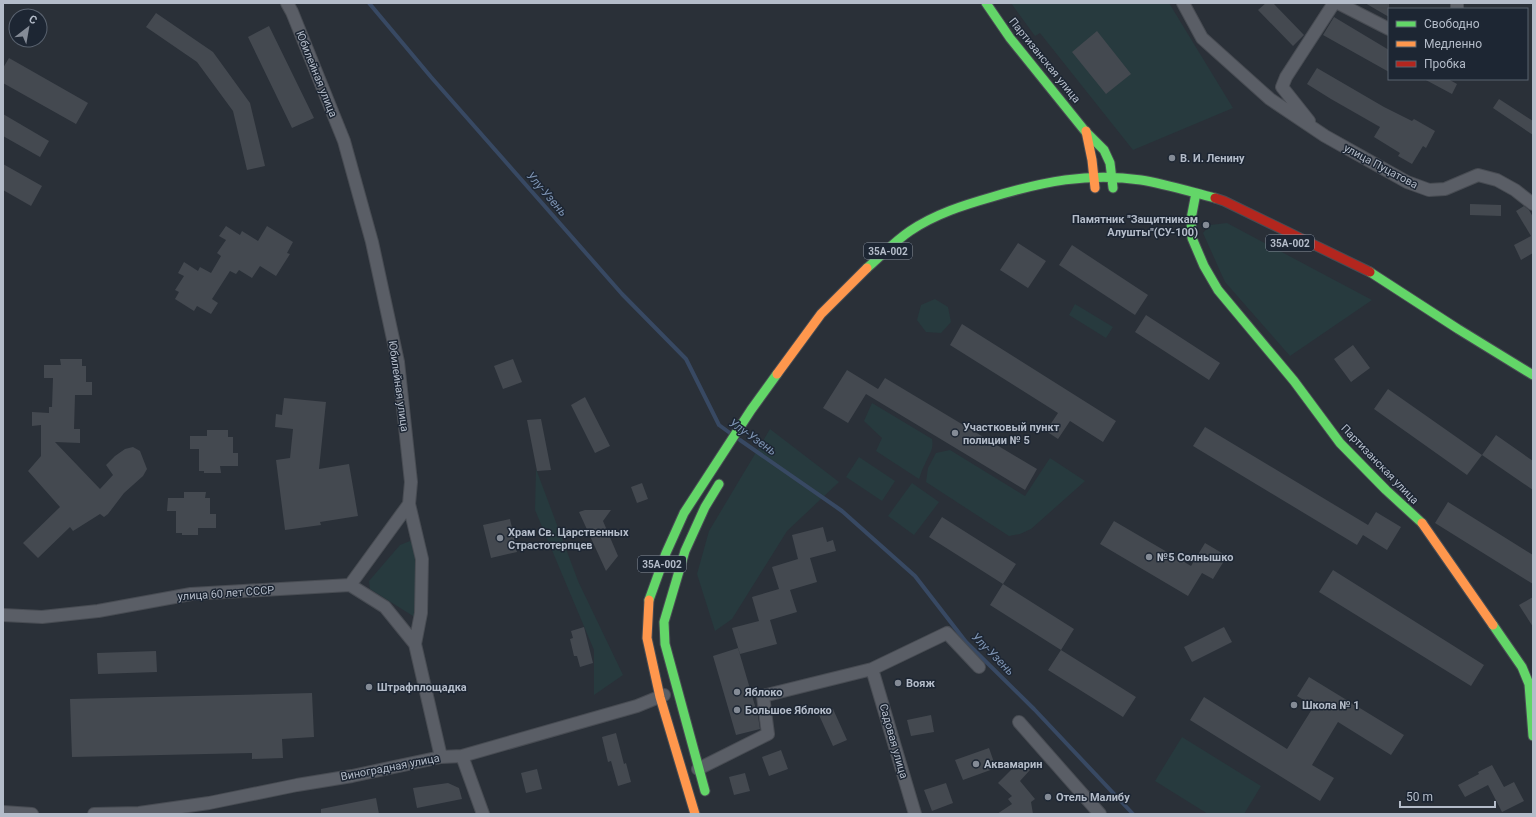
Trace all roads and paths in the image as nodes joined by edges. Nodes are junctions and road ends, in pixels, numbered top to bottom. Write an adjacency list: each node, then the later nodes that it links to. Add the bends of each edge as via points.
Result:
1 (287, 3): 25 (street, Юбилейная улица, via 344,141 372,242 398,362 411,482)
2 (986, 3): 7 (main road, Партизанская улица, via 1010,38)
3 (1183, 3): 8 (street, улица Пуцатова, via 1202,38 1270,100)
4 (1334, 3): 8 (street, улица Пуцатова, via 1282,87)
5 (1338, 3): 6 (street)
6 (1388, 28)
7 (1086, 131): 9 (main road, Партизанская улица); 10 (main road, Партизанская улица)
8 (1317, 131): 17 (street, улица Пуцатова, via 1407,182 1428,190 1445,189 1478,175 1497,180)
9 (1089, 147): 11 (main road, Партизанская улица); 13 (main road, via 1078,172)
10 (1104, 150): 12 (main road, Партизанская улица, via 1110,163); 14 (main road)
11 (1094, 177): 12 (main road); 12 (main road, Партизанская улица, via 1091,188 1116,188); 13 (main road, 35А-002)
12 (1112, 177): 14 (main road)
13 (1069, 179): 32 (main road, 35А-002, via 1033,185 965,205 933,218 910,231 861,273 821,314 727,446 684,513 666,553 650,598 647,638)
14 (1142, 180): 16 (main road)
15 (1067, 189): 20 (main road, via 1011,198 955,214 916,232)
16 (1196, 193): 22 (main road, via 1224,201 1364,268); 34 (main road, Партизанская улица, via 1191,219 1192,238 1218,290 1294,381 1340,443 1425,526 1522,667 1529,684)
17 (1533, 204)
18 (1262, 230): 19 (main road, 35А-002)
19 (1289, 243)
20 (883, 266)
21 (1416, 313): 23 (main road)
22 (1533, 375)
23 (1533, 385)
24 (724, 476): 31 (main road, 35А-002, via 705,507 685,551 664,622 665,644)
25 (409, 504): 26 (street); 28 (street, Юбилейная улица, via 422,559 421,613)
26 (350, 584): 27 (street, улица 60 лет СССР, via 191,594 98,611 42,617); 28 (street, via 385,607)
27 (3, 615)
28 (415, 644): 35 (street, Юбилейная улица)
29 (979, 667): 30 (street, via 947,633)
30 (872, 669): 37 (street, via 764,696 768,734); 44 (street, Садовая улица)
31 (678, 689): 32 (street, Виноградная улица); 37 (main road)
32 (660, 697): 36 (street, Виноградная улица, via 637,706); 43 (main road, 35А-002)
33 (1019, 722): 45 (street)
34 (1533, 736)
35 (441, 756): 36 (street, Виноградная улица); 41 (street, Виноградная улица, via 209,803 139,813)
36 (462, 756): 42 (street)
37 (698, 769): 38 (main road)
38 (707, 800)
39 (3, 812): 40 (street)
40 (32, 814)
41 (94, 814)
42 (483, 814)
43 (695, 814)
44 (915, 814)
45 (1100, 814)

